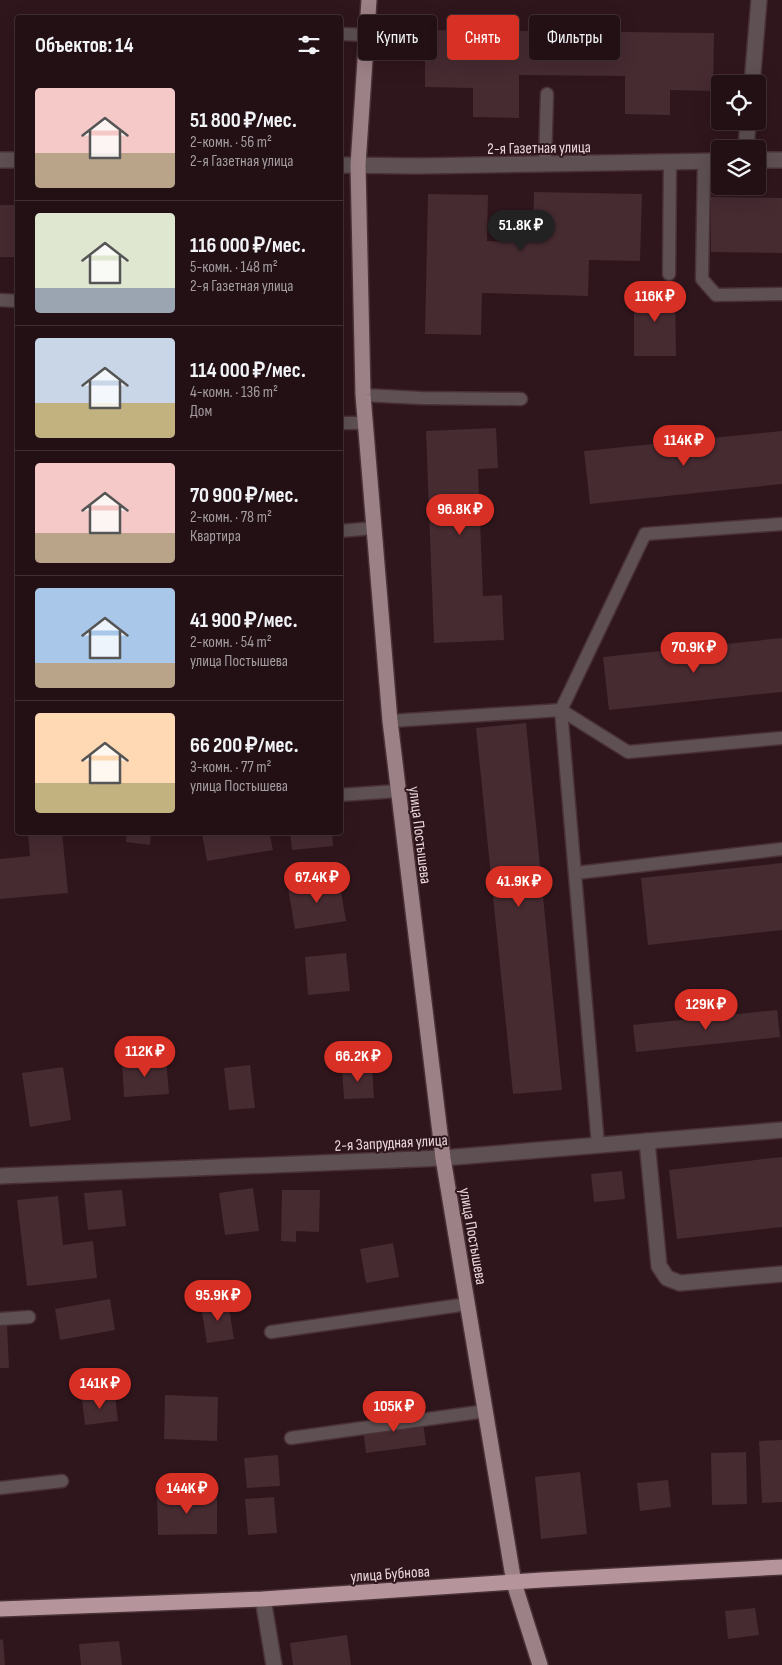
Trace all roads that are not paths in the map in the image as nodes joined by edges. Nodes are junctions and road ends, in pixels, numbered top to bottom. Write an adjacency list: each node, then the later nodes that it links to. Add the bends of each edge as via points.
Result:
1 (369, 0): 3 (main road, улица Постышева)
2 (759, 0): 7 (street)
3 (368, 15)
4 (343, 34): 5 (lane)
5 (358, 35)
6 (365, 60): 18 (main road, улица Постышева)
7 (753, 75)
8 (547, 94): 16 (lane)
9 (0, 160): 10 (street)
10 (15, 160)
11 (766, 160): 12 (street)
12 (782, 160)
13 (670, 162): 14 (street, 2-я Газетная улица); 16 (street, 2-я Газетная улица); 19 (lane)
14 (704, 162): 15 (street, 2-я Газетная улица); 20 (lane, via 702,279 716,295)
15 (711, 162)
16 (545, 164): 18 (street, 2-я Газетная улица)
17 (343, 165): 18 (street, 2-я Газетная улица)
18 (358, 165): 23 (main road, улица Постышева)
19 (669, 274)
20 (782, 294)
21 (0, 300): 22 (lane)
22 (15, 301)
23 (363, 395): 24 (lane); 26 (main road, улица Постышева)
24 (521, 399)
25 (343, 423): 26 (lane)
26 (365, 423): 28 (main road, улица Постышева)
27 (782, 524): 30 (lane, via 645,534)
28 (374, 528): 29 (lane); 31 (main road, улица Постышева)
29 (343, 531)
30 (561, 710): 31 (lane); 32 (lane, via 628,752); 36 (lane)
31 (390, 721): 33 (main road, улица Постышева)
32 (782, 738)
33 (398, 791): 34 (lane); 40 (main road, улица Постышева)
34 (343, 796)
35 (782, 849): 36 (lane)
36 (576, 873): 39 (lane)
37 (782, 1130): 38 (street, 2-я Запрудная улица)
38 (647, 1141): 39 (street, 2-я Запрудная улица); 42 (street, via 660,1266 666,1278 680,1283)
39 (598, 1145): 40 (street, 2-я Запрудная улица)
40 (443, 1158): 41 (street, 2-я Запрудная улица); 43 (main road, улица Постышева)
41 (0, 1176)
42 (782, 1274)
43 (468, 1304): 46 (lane); 47 (main road, улица Постышева)
44 (29, 1317): 45 (lane)
45 (0, 1319)
46 (271, 1332)
47 (486, 1411): 48 (lane); 52 (main road, улица Постышева)
48 (292, 1438)
49 (62, 1481): 50 (lane)
50 (0, 1488)
51 (782, 1567): 52 (highway, улица Бубнова)
52 (514, 1583): 53 (highway, улица Бубнова); 56 (main road, улица Постышева)
53 (263, 1599): 54 (highway, улица Бубнова); 55 (street)
54 (0, 1609)
55 (274, 1665)
56 (540, 1665)

